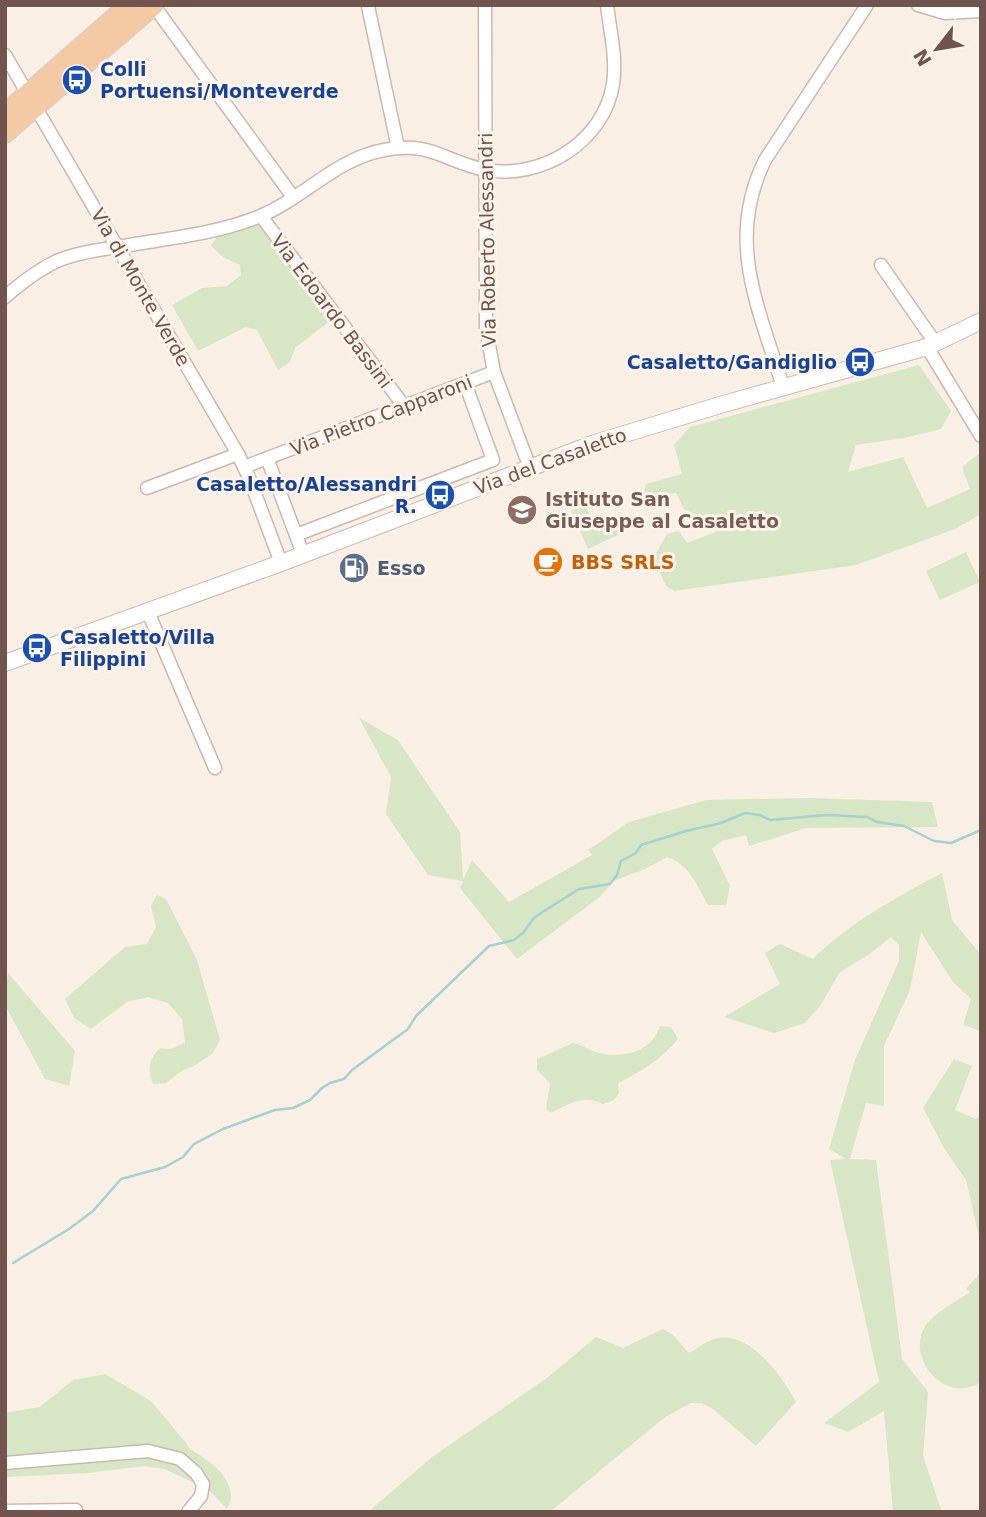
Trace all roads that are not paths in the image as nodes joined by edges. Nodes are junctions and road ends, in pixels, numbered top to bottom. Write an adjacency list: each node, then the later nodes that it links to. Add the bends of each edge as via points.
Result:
1 (128, 5): 10 (main road)
2 (485, 5): 14 (street, Via Roberto Alessandri)
3 (607, 5): 14 (street, via 614,78 608,101 591,130 572,149 540,166 514,172)
4 (867, 5): 24 (street, via 765,160 748,213 747,262)
5 (918, 5): 8 (street, via 945,13)
6 (155, 6): 10 (main road); 15 (street)
7 (368, 6): 13 (street)
8 (981, 11)
9 (5, 55): 10 (street, Via di Monte Verde)
10 (32, 101): 11 (main road); 12 (main road); 17 (street, Via di Monte Verde)
11 (5, 113)
12 (5, 134)
13 (398, 148): 14 (street, via 431,150); 15 (street, via 356,158)
14 (484, 169): 22 (street, Via Roberto Alessandri, via 486,329)
15 (293, 197): 16 (street)
16 (261, 216): 17 (street, via 209,232); 25 (street, Via Edoardo Bassini)
17 (117, 247): 19 (street, via 57,262); 27 (street, Via di Monte Verde)
18 (881, 265): 21 (street)
19 (5, 298)
20 (981, 321): 21 (street, Via del Casaletto)
21 (932, 346): 24 (street, Via del Casaletto); 26 (street)
22 (494, 372): 23 (street, Via Pietro Capparoni); 30 (street, Via Roberto Alessandri)
23 (465, 383): 25 (street, Via Pietro Capparoni); 32 (street, via 493,460)
24 (783, 387): 30 (street, Via del Casaletto, via 602,440)
25 (404, 406): 28 (street, Via Pietro Capparoni)
26 (981, 436)
27 (238, 454): 29 (street, Via di Monte Verde); 31 (street)
28 (267, 458): 29 (street, Via Pietro Capparoni); 32 (street)
29 (244, 467): 34 (street, Via di Monte Verde)
30 (530, 468): 33 (street, Via del Casaletto)
31 (147, 488)
32 (296, 535): 33 (street)
33 (303, 554): 34 (street, Via del Casaletto)
34 (281, 563): 35 (street, Via del Casaletto)
35 (148, 612): 36 (street, Via del Casaletto); 37 (street)
36 (5, 663)
37 (215, 768)
38 (5, 1463): 41 (street, via 148,1451 180,1459 199,1477 202,1491)
39 (76, 1510): 40 (street)
40 (5, 1511)
41 (188, 1512)

